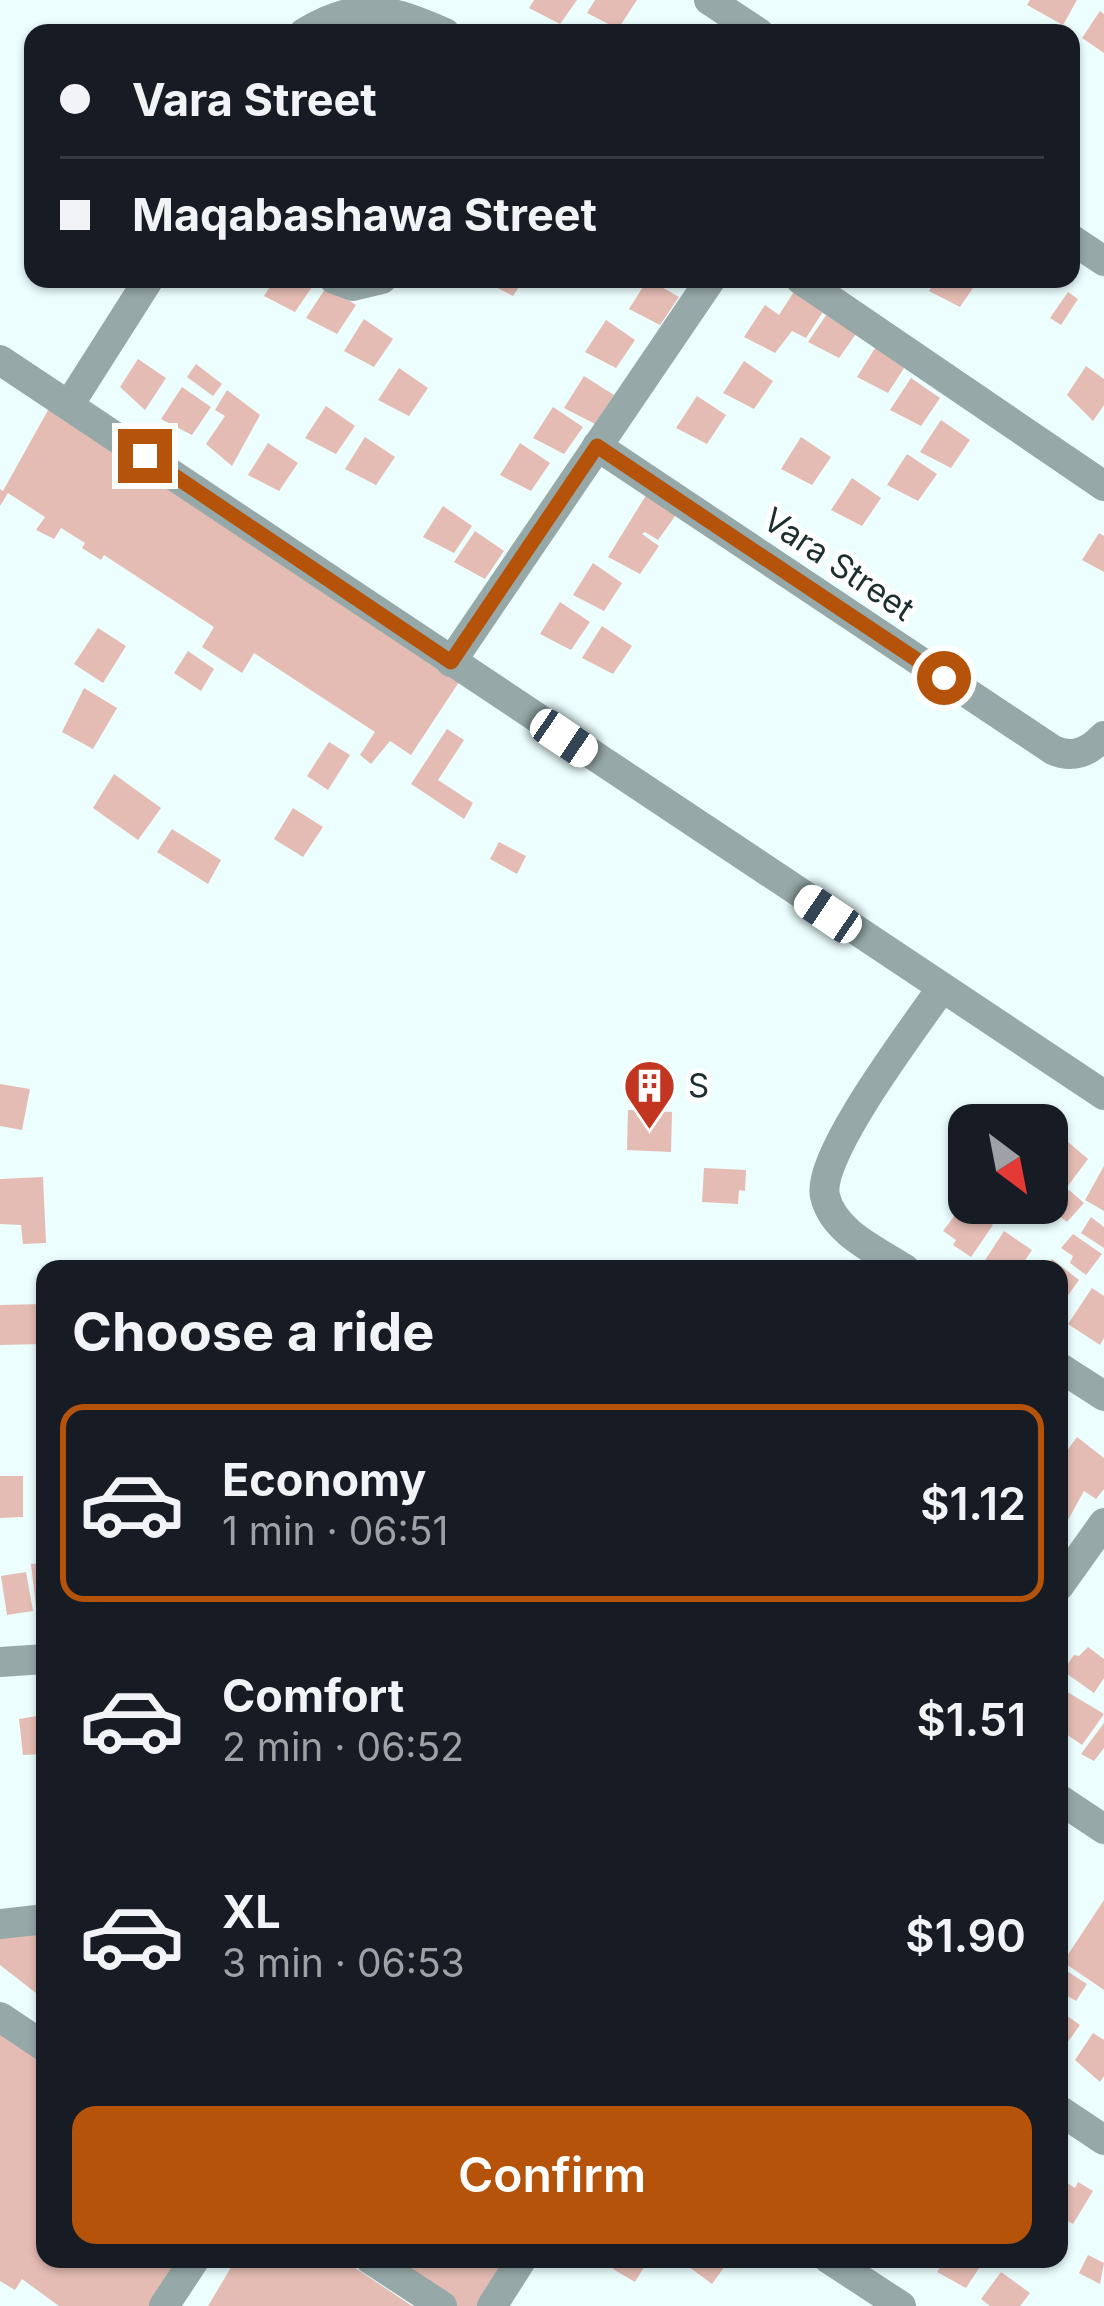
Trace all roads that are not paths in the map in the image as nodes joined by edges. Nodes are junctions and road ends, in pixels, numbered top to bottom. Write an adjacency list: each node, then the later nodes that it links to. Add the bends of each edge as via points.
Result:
1 (709, 0): 4 (street)
2 (317, 24): 3 (street, via 365,7)
3 (424, 24)
4 (745, 24)
5 (143, 288): 9 (street)
6 (705, 288): 10 (street)
7 (813, 288): 11 (street)
8 (0, 360): 9 (street)
9 (69, 404): 12 (street)
10 (597, 446): 12 (street); 13 (street, Vara Street, via 1053,750 1079,754)
11 (1104, 486)
12 (451, 662): 14 (street)
13 (1104, 736)
14 (941, 989): 15 (street); 16 (street, via 842,1137 824,1178 824,1195 847,1231)
15 (1104, 1095)
16 (891, 1260)
17 (1068, 1373): 18 (street)
18 (1104, 1396)
19 (1104, 1523): 20 (street)
20 (1068, 1573)
21 (36, 1660): 22 (street)
22 (0, 1662)
23 (1068, 1805): 24 (street)
24 (1104, 1829)
25 (36, 1919): 26 (street)
26 (0, 1924)
27 (0, 2017): 28 (street)
28 (36, 2041)
29 (1068, 2116): 30 (street)
30 (1104, 2140)
31 (189, 2268): 35 (street)
32 (384, 2268): 36 (street)
33 (515, 2268): 37 (street)
34 (843, 2268): 38 (street)
35 (164, 2306)
36 (442, 2306)
37 (492, 2306)
38 (901, 2306)

